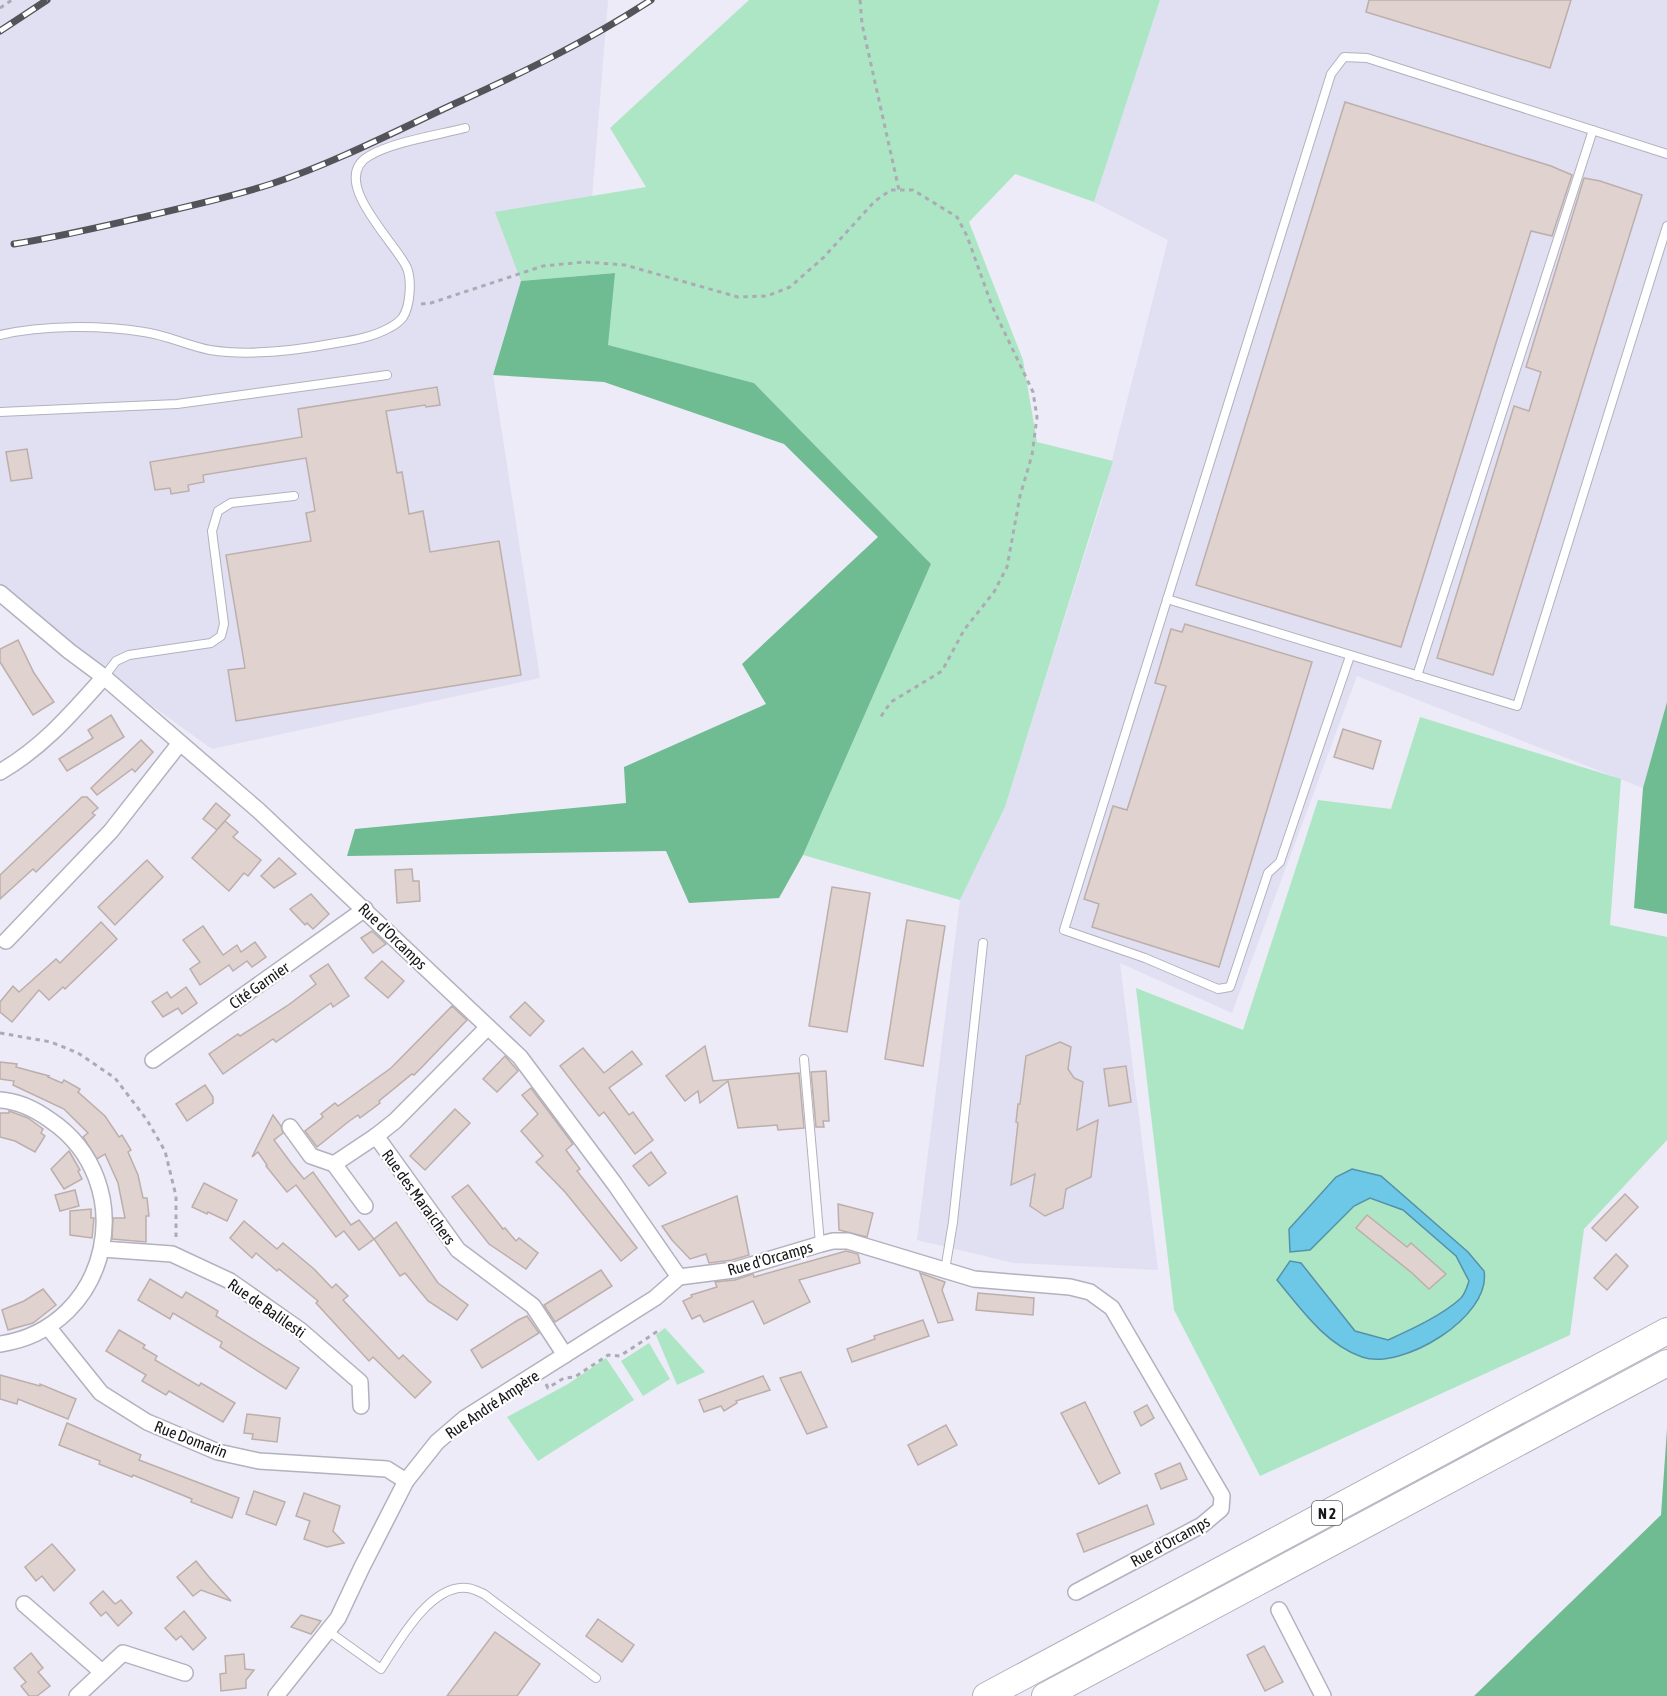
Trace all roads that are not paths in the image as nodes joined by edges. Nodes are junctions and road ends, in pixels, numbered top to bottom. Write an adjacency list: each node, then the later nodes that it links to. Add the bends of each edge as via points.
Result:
1 (465, 128): 5 (lane, via 403,143 360,163 358,188 363,203 407,269 407,305 402,319 388,329 325,345 231,352 209,350 145,332 98,328)
2 (1593, 130): 3 (lane); 9 (lane, via 1367,58 1344,57 1330,74); 12 (lane)
3 (1667, 154)
4 (1667, 226): 12 (lane, via 1517,706)
5 (0, 335)
6 (387, 375): 7 (lane, via 177,404)
7 (0, 412)
8 (294, 496): 13 (lane, via 231,503 218,511 212,531 224,624 221,636 211,643 129,655 116,662)
9 (1167, 599): 11 (lane); 11 (lane, via 1064,930 1218,989 1230,987 1268,873 1280,862)
10 (4, 601): 13 (street, Rue d'Orcamps)
11 (1350, 656): 12 (lane)
12 (1418, 676)
13 (104, 677): 14 (street, Rue d'Orcamps); 15 (street, via 49,737)
14 (180, 743): 16 (street, Rue d'Orcamps); 17 (street, via 111,831)
15 (0, 772)
16 (365, 909): 19 (street, Rue d'Orcamps); 21 (street, Cité Garnier)
17 (6, 941)
18 (984, 943): 29 (lane)
19 (488, 1027): 24 (street, Rue des Maraichers); 30 (street, Rue d'Orcamps, via 520,1057 564,1113)
20 (804, 1059): 27 (lane)
21 (153, 1060)
22 (0, 1100): 28 (street, via 38,1111 65,1130 86,1155 100,1185 105,1216)
23 (290, 1127): 25 (street, via 311,1156)
24 (376, 1136): 25 (street, Rue des Maraichers); 34 (street, Rue des Maraichers, via 458,1250 533,1306)
25 (334, 1164): 26 (street)
26 (365, 1206)
27 (820, 1244): 29 (street, Rue d'Orcamps, via 848,1241); 30 (street, Rue d'Orcamps, via 734,1270)
28 (102, 1249): 31 (street, via 91,1279 73,1306); 36 (street, Rue de Balilesti, via 176,1255 230,1281 300,1330 360,1382)
29 (945, 1270): 38 (street, Rue d'Orcamps, via 974,1279 1070,1287 1104,1300 1222,1496 1221,1509 1202,1525)
30 (679, 1277): 34 (street, Rue André Ampère, via 655,1298)
31 (48, 1327): 33 (street); 37 (street, Rue Domarin, via 101,1393 147,1422 218,1452 259,1461 387,1469)
32 (1667, 1330): 47 (highway, N 2)
33 (0, 1344)
34 (560, 1359): 37 (street, Rue André Ampère, via 465,1418 437,1442)
35 (1667, 1364): 48 (highway, N 2)
36 (361, 1406)
37 (406, 1480): 41 (street, Rue André Ampère)
38 (1076, 1592)
39 (24, 1604): 42 (street)
40 (1279, 1610): 49 (street)
41 (328, 1631): 44 (lane, via 381,1669 420,1612 448,1591 466,1588 484,1594); 46 (street, Rue André Ampère)
42 (102, 1672): 43 (street, via 123,1653); 45 (street)
43 (185, 1673)
44 (596, 1678)
45 (77, 1696)
46 (276, 1696)
47 (986, 1696)
48 (1045, 1696)
49 (1323, 1696)

